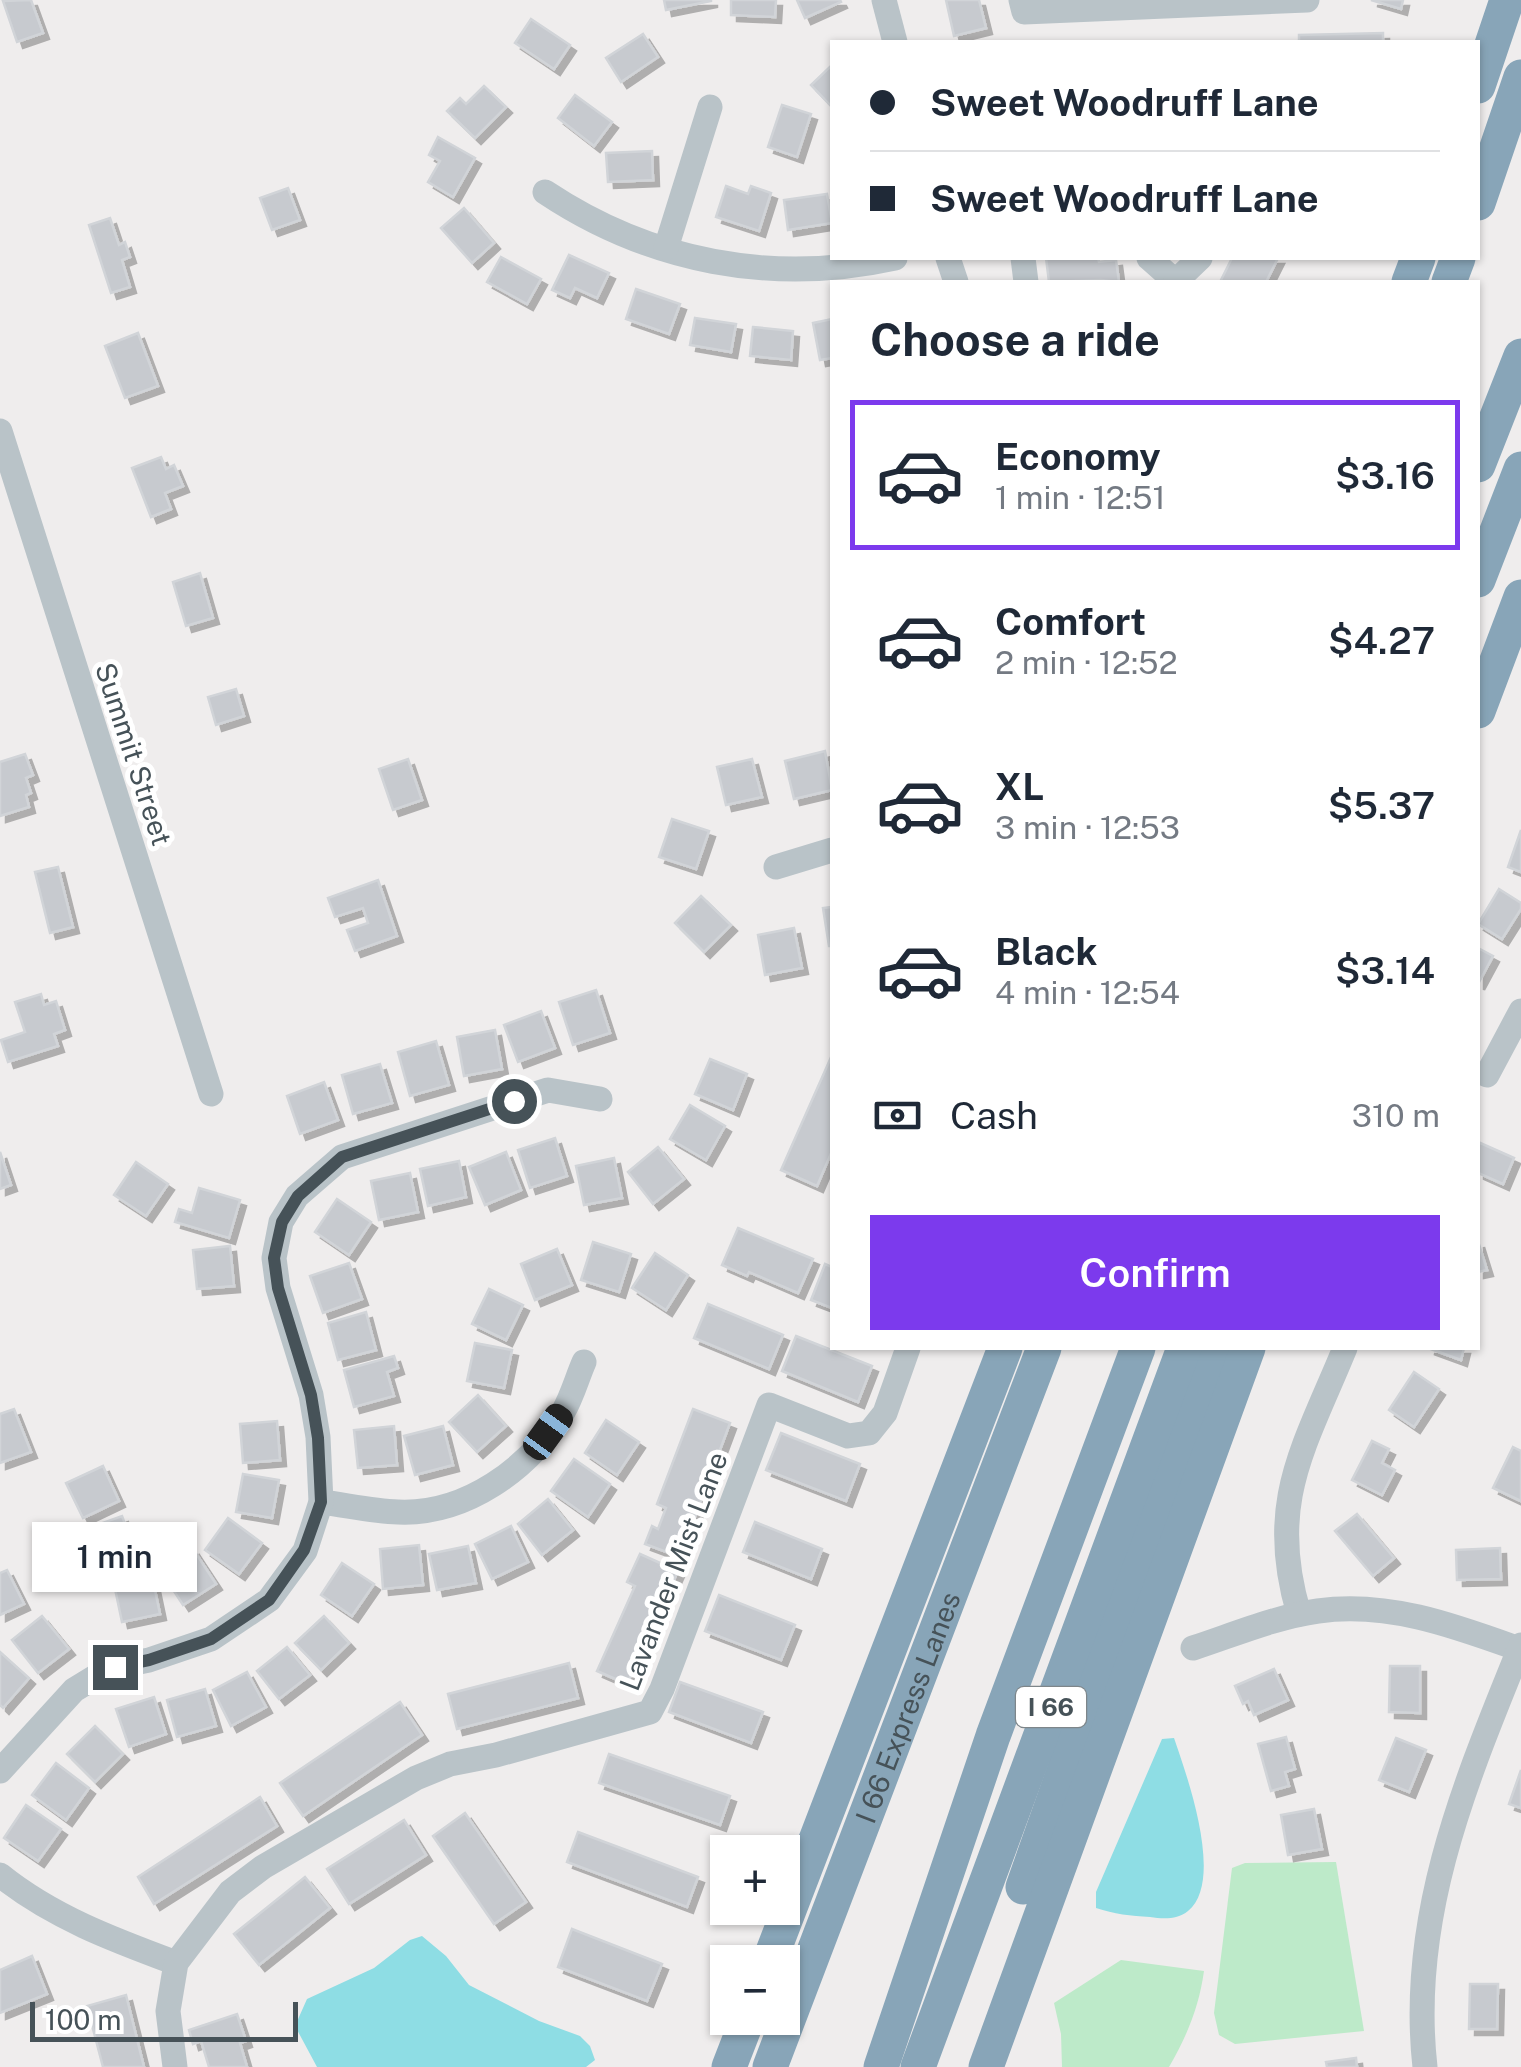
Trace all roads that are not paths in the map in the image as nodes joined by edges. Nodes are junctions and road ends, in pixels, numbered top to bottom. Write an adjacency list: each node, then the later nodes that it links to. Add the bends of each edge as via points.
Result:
1 (884, 0): 5 (street)
2 (1021, 0): 3 (street, via 1024,12)
3 (1307, 0)
4 (1507, 0): 7 (highway)
5 (894, 40)
6 (1521, 77): 11 (highway)
7 (1480, 80)
8 (710, 107): 13 (street)
9 (1521, 116): 12 (highway)
10 (545, 192): 13 (street, via 607,228)
11 (1480, 197)
12 (1480, 207)
13 (666, 248): 14 (street, via 737,268 782,271)
14 (886, 260)
15 (1150, 260): 17 (street)
16 (1198, 260): 18 (street)
17 (1174, 280)
18 (1178, 280)
19 (1521, 356): 21 (highway)
20 (0, 431): 30 (street, Summit Street)
21 (1480, 460)
22 (1521, 469): 23 (highway)
23 (1480, 575)
24 (1521, 597): 25 (highway)
25 (1480, 706)
26 (830, 851): 27 (street)
27 (776, 867)
28 (1521, 1011): 29 (street)
29 (1487, 1076)
30 (211, 1094)
31 (600, 1098): 41 (street, via 548,1090 342,1157 296,1199 282,1222 274,1258 311,1395)
32 (907, 1350): 48 (street, Lavander Mist Lane, via 885,1412 869,1433 848,1436 768,1405 650,1712 416,1778 263,1866 212,1911)
33 (1004, 1350): 47 (highway)
34 (1043, 1350): 52 (highway, I 66 Express Lanes)
35 (1137, 1350): 53 (highway, via 1000,1718)
36 (1183, 1350): 54 (highway, I 66)
37 (1213, 1350): 55 (highway)
38 (1247, 1350): 56 (highway)
39 (1344, 1350): 42 (street, via 1287,1506 1287,1569)
40 (584, 1362): 41 (street, via 564,1411 533,1453 492,1486 446,1507 415,1511)
41 (321, 1502): 45 (street, via 304,1550 269,1600 211,1639 110,1668 74,1690)
42 (1299, 1614): 43 (street, via 1408,1614); 44 (street)
43 (1520, 1647): 57 (street, via 1468,1775 1440,1868 1426,1959)
44 (1192, 1648)
45 (0, 1771)
46 (0, 1875): 48 (street, via 68,1919)
47 (776, 1945)
48 (176, 1962): 50 (street, via 168,2011)
49 (741, 2035): 51 (highway)
50 (175, 2067)
51 (729, 2067)
52 (770, 2067)
53 (881, 2067)
54 (918, 2067)
55 (960, 2067)
56 (986, 2067)
57 (1425, 2067)

